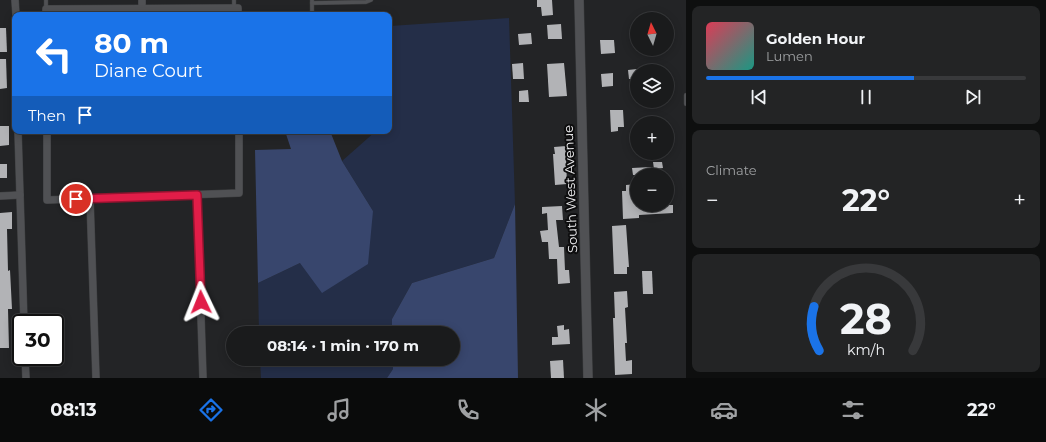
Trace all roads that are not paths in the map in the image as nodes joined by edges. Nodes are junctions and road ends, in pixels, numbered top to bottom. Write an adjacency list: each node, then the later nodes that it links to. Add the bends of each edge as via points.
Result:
1 (15, 0): 10 (street)
2 (46, 0): 11 (lane)
3 (142, 0): 8 (street)
4 (234, 0): 9 (lane)
5 (371, 0): 7 (lane)
6 (579, 0): 27 (street, South West Avenue)
7 (312, 1): 12 (lane)
8 (142, 9): 9 (street); 11 (street)
9 (237, 10)
10 (16, 12)
11 (46, 12)
12 (312, 12)
13 (686, 95): 14 (lane)
14 (686, 104)
15 (18, 134): 20 (street)
16 (47, 134): 21 (street, via 47,200)
17 (239, 134): 18 (street, via 239,194)
18 (197, 195): 21 (street); 26 (street)
19 (0, 196): 20 (street)
20 (20, 196): 22 (street)
21 (90, 199): 25 (street)
22 (24, 314)
23 (25, 366): 24 (street)
24 (26, 378)
25 (96, 378)
26 (203, 378)
27 (588, 378)

